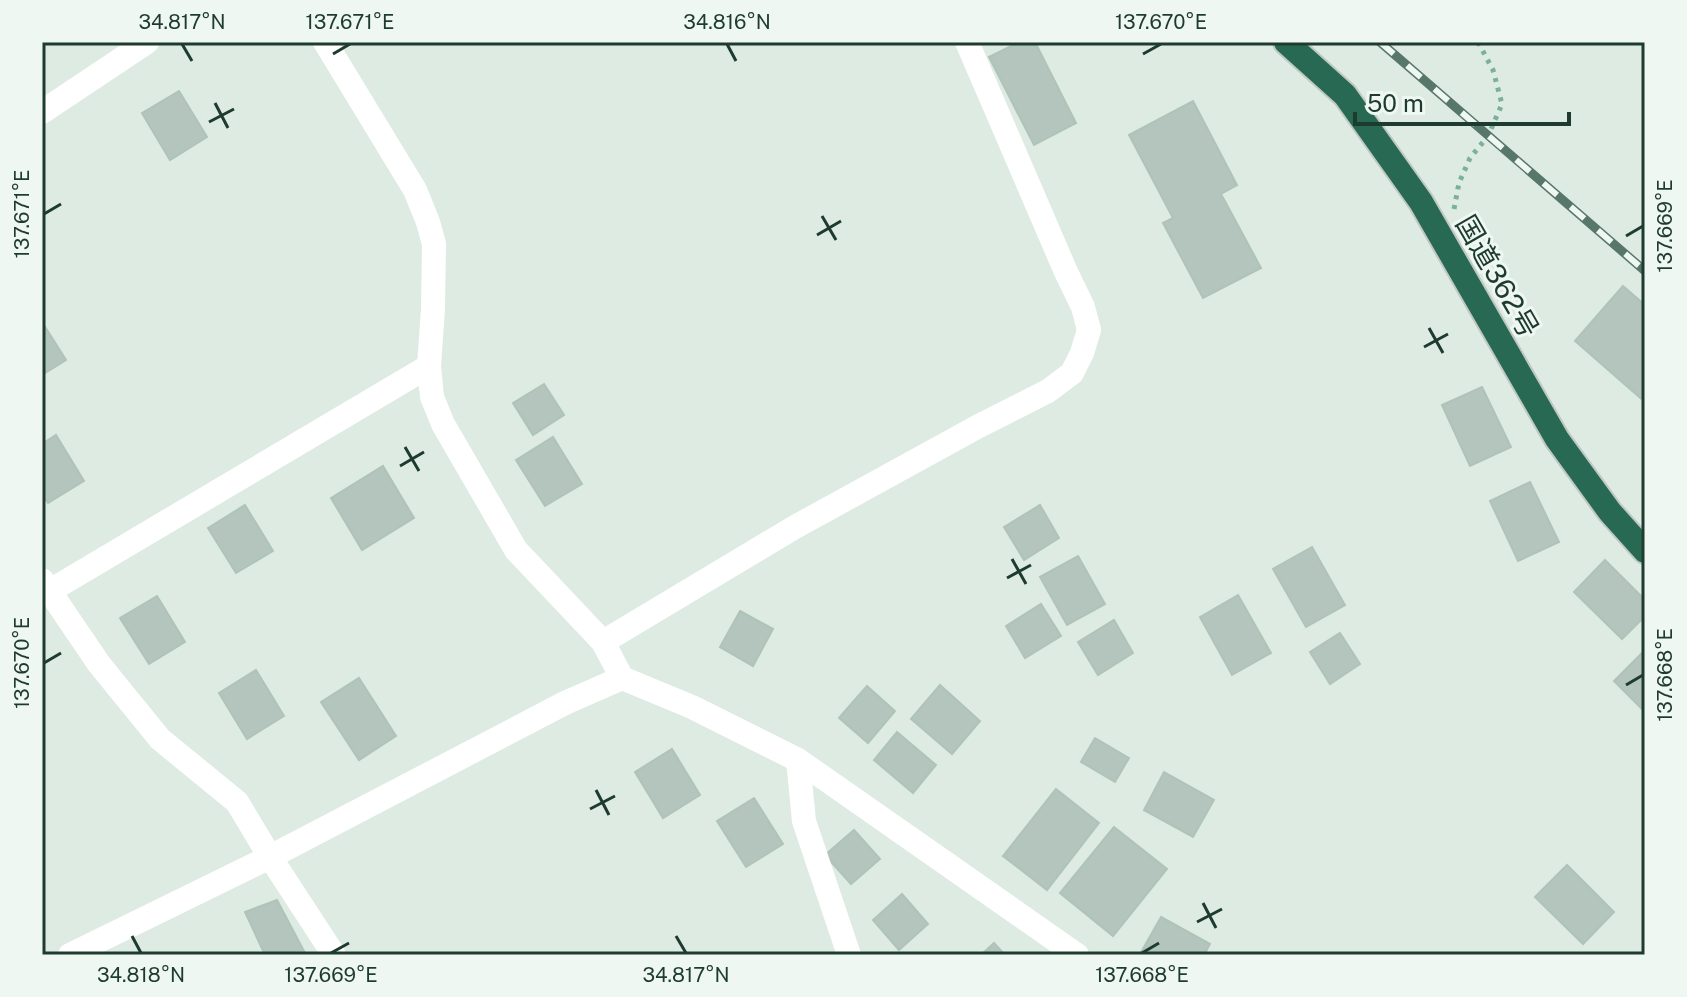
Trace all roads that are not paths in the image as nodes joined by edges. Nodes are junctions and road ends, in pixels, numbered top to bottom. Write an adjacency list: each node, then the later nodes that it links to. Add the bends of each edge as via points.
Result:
1 (147, 42): 5 (street)
2 (325, 42): 6 (street, via 415,190 428,222 434,244)
3 (967, 42): 9 (street, via 1083,307 1089,330 1072,373 1048,391 795,527)
4 (1286, 42): 7 (highway, 国道362号, via 1345,95 1421,202 1557,439)
5 (42, 112)
6 (429, 366): 8 (street); 9 (street, via 432,397 443,424 516,550)
7 (1645, 551)
8 (45, 586): 12 (street, via 160,739 237,802)
9 (603, 642): 10 (street)
10 (622, 678): 11 (street); 12 (street)
11 (798, 760): 15 (street, via 804,821); 16 (street)
12 (270, 857): 13 (street); 14 (street)
13 (70, 955)
14 (334, 955)
15 (849, 955)
16 (1077, 955)

